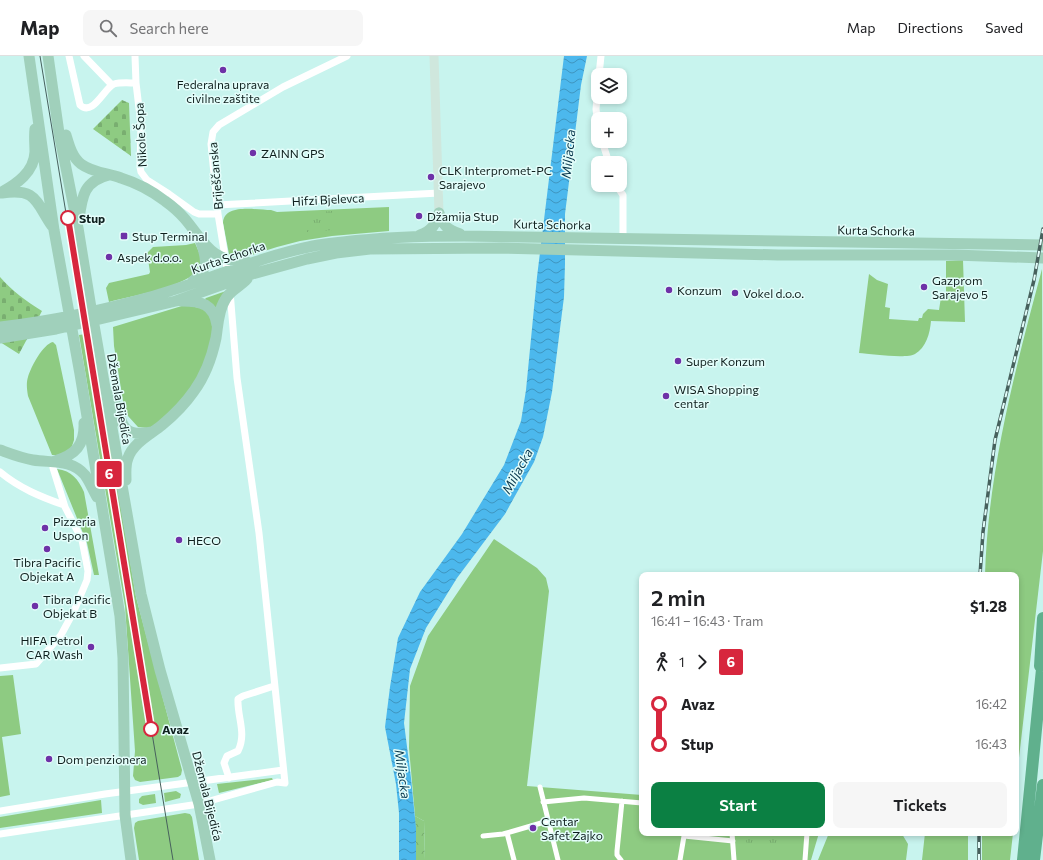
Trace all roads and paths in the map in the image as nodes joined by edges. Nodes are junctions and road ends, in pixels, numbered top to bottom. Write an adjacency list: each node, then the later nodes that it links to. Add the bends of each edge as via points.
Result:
1 (29, 56): 13 (main road)
2 (48, 56): 12 (main road, Džemala Bijedića)
3 (69, 56): 11 (street, via 80,105 83,108 92,107)
4 (84, 56): 11 (street)
5 (135, 56): 10 (street, Nikole Šopa)
6 (347, 56): 18 (street, Briješčanska, via 283,86 216,128 211,144)
7 (434, 56): 17 (main road)
8 (601, 56): 9 (street)
9 (600, 68)
10 (136, 83): 11 (street); 20 (street, Nikole Šopa, via 141,125 140,167 144,177 194,212)
11 (112, 84)
12 (55, 104): 14 (main road, via 68,145 80,164); 21 (main road, Džemala Bijedića)
13 (38, 113): 16 (main road, via 35,151 30,169); 22 (main road)
14 (109, 175): 21 (main road, via 95,180 86,190); 26 (main road, via 139,185 173,207)
15 (621, 192): 25 (street)
16 (1, 193): 22 (main road, via 16,191 29,194 38,203)
17 (439, 193): 18 (street, Hifzi Bjelevca); 19 (main road)
18 (217, 205): 20 (street, Briješčanska)
19 (439, 213): 23 (main road, via 431,230); 24 (main road, via 443,224)
20 (218, 214): 49 (street, Briješčanska, via 229,278 237,378 259,533)
21 (78, 228): 38 (main road, Džemala Bijedića)
22 (54, 230): 37 (main road)
23 (417, 236): 24 (main road, Kurta Schorka); 29 (main road, Kurta Schorka, via 316,245 254,262)
24 (464, 236): 25 (main road, Kurta Schorka)
25 (623, 238): 27 (main road, Kurta Schorka)
26 (201, 242): 29 (main road, via 218,256 229,260); 31 (main road, via 205,253 205,266 197,278)
27 (1043, 245)
28 (1043, 258): 29 (main road, Kurta Schorka, via 538,248 370,249 321,256)
29 (243, 273): 30 (main road, Kurta Schorka); 35 (main road, via 222,304)
30 (223, 278): 31 (main road, Kurta Schorka); 33 (main road, Kurta Schorka)
31 (188, 285): 32 (main road, Kurta Schorka)
32 (156, 300): 33 (main road, Kurta Schorka); 34 (main road, Kurta Schorka); 36 (main road, Kurta Schorka, via 56,329)
33 (176, 300): 35 (main road, via 206,305 214,314)
34 (0, 327)
35 (217, 328): 39 (main road, via 209,362 196,388 172,417)
36 (0, 338)
37 (82, 387): 41 (main road, via 85,433 82,442 72,454); 45 (main road)
38 (106, 393): 39 (main road, via 113,401 124,427 139,433); 43 (main road, Džemala Bijedića)
39 (152, 432): 43 (main road, via 137,445 128,458)
40 (0, 450): 41 (main road)
41 (54, 464): 44 (street); 45 (main road, via 74,466 84,474)
42 (0, 472): 44 (street, via 30,492)
43 (123, 496): 53 (main road, Džemala Bijedića, via 153,646)
44 (64, 506): 48 (street, via 82,540 88,571 84,591 61,634 36,664)
45 (102, 506): 57 (main road, via 122,632)
46 (1043, 618): 50 (highway)
47 (1043, 659): 50 (highway)
48 (0, 668)
49 (274, 686): 51 (street); 52 (street, via 238,699 242,742 238,751 227,756 224,763)
50 (1039, 695): 81 (highway)
51 (283, 770): 52 (street); 61 (street, via 285,783 277,782)
52 (229, 778): 53 (street)
53 (193, 782): 57 (street); 61 (main road, Džemala Bijedića)
54 (1043, 786): 56 (highway)
55 (540, 787): 59 (street)
56 (1042, 790): 82 (highway)
57 (124, 792): 62 (street); 63 (main road)
58 (622, 801): 59 (street, via 584,798); 60 (street); 77 (street, via 617,851)
59 (543, 802): 64 (street)
60 (639, 803)
61 (199, 804): 63 (street); 74 (main road, Džemala Bijedića)
62 (0, 811)
63 (125, 815): 66 (street); 73 (main road)
64 (548, 821): 65 (street); 76 (street)
65 (507, 833): 67 (street); 75 (street)
66 (0, 834)
67 (483, 836)
68 (684, 836): 78 (street)
69 (698, 836): 72 (street)
70 (732, 836): 72 (street)
71 (807, 836): 80 (street)
72 (733, 841): 79 (street)
73 (131, 860)
74 (210, 860)
75 (514, 860)
76 (558, 860)
77 (621, 860)
78 (680, 860)
79 (734, 860)
80 (805, 860)
81 (1023, 860)
82 (1034, 860)

